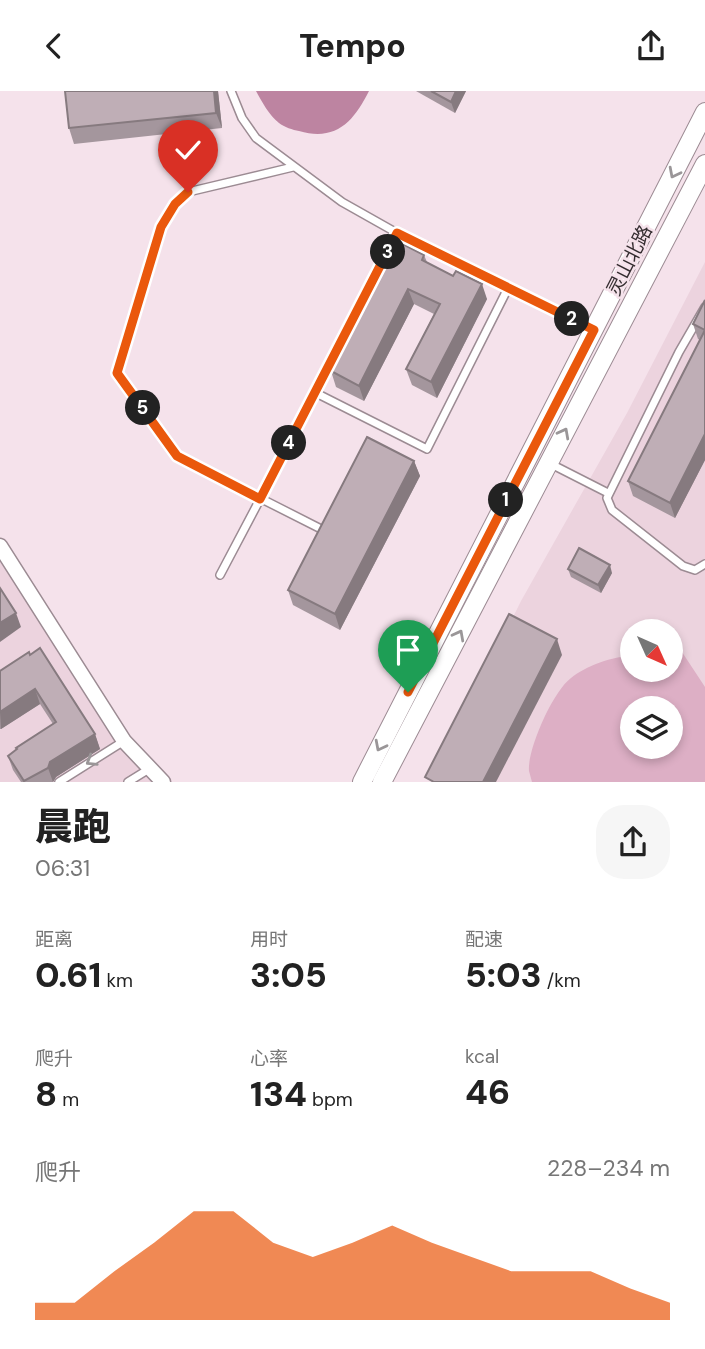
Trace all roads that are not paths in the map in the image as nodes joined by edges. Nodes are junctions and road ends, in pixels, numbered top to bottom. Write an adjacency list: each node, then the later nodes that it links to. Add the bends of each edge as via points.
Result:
1 (231, 91): 5 (lane, via 252,133)
2 (705, 112): 3 (street, 灵山北路)
3 (700, 134): 9 (street, 灵山北路, one-way to 9)
4 (705, 164): 11 (street, 灵山北路, one-way to 4)
5 (293, 167): 6 (lane); 13 (lane, via 188,192 175,204 161,227 117,373 177,456)
6 (397, 233): 7 (lane); 10 (lane)
7 (508, 288): 9 (lane); 10 (lane, via 426,449)
8 (705, 307): 12 (lane)
9 (594, 330): 23 (street, 灵山北路, one-way to 23)
10 (316, 393): 13 (lane)
11 (548, 463): 12 (lane); 24 (street, 灵山北路, one-way to 11)
12 (608, 493): 16 (lane, via 612,510 683,566 695,570)
13 (260, 499): 14 (lane); 17 (lane)
14 (325, 531)
15 (0, 546): 18 (street)
16 (705, 564)
17 (220, 575)
18 (124, 740): 19 (street); 20 (lane, one-way to 20)
19 (149, 769): 21 (lane); 22 (street)
20 (59, 782)
21 (128, 782)
22 (163, 782)
23 (362, 782)
24 (382, 782)

